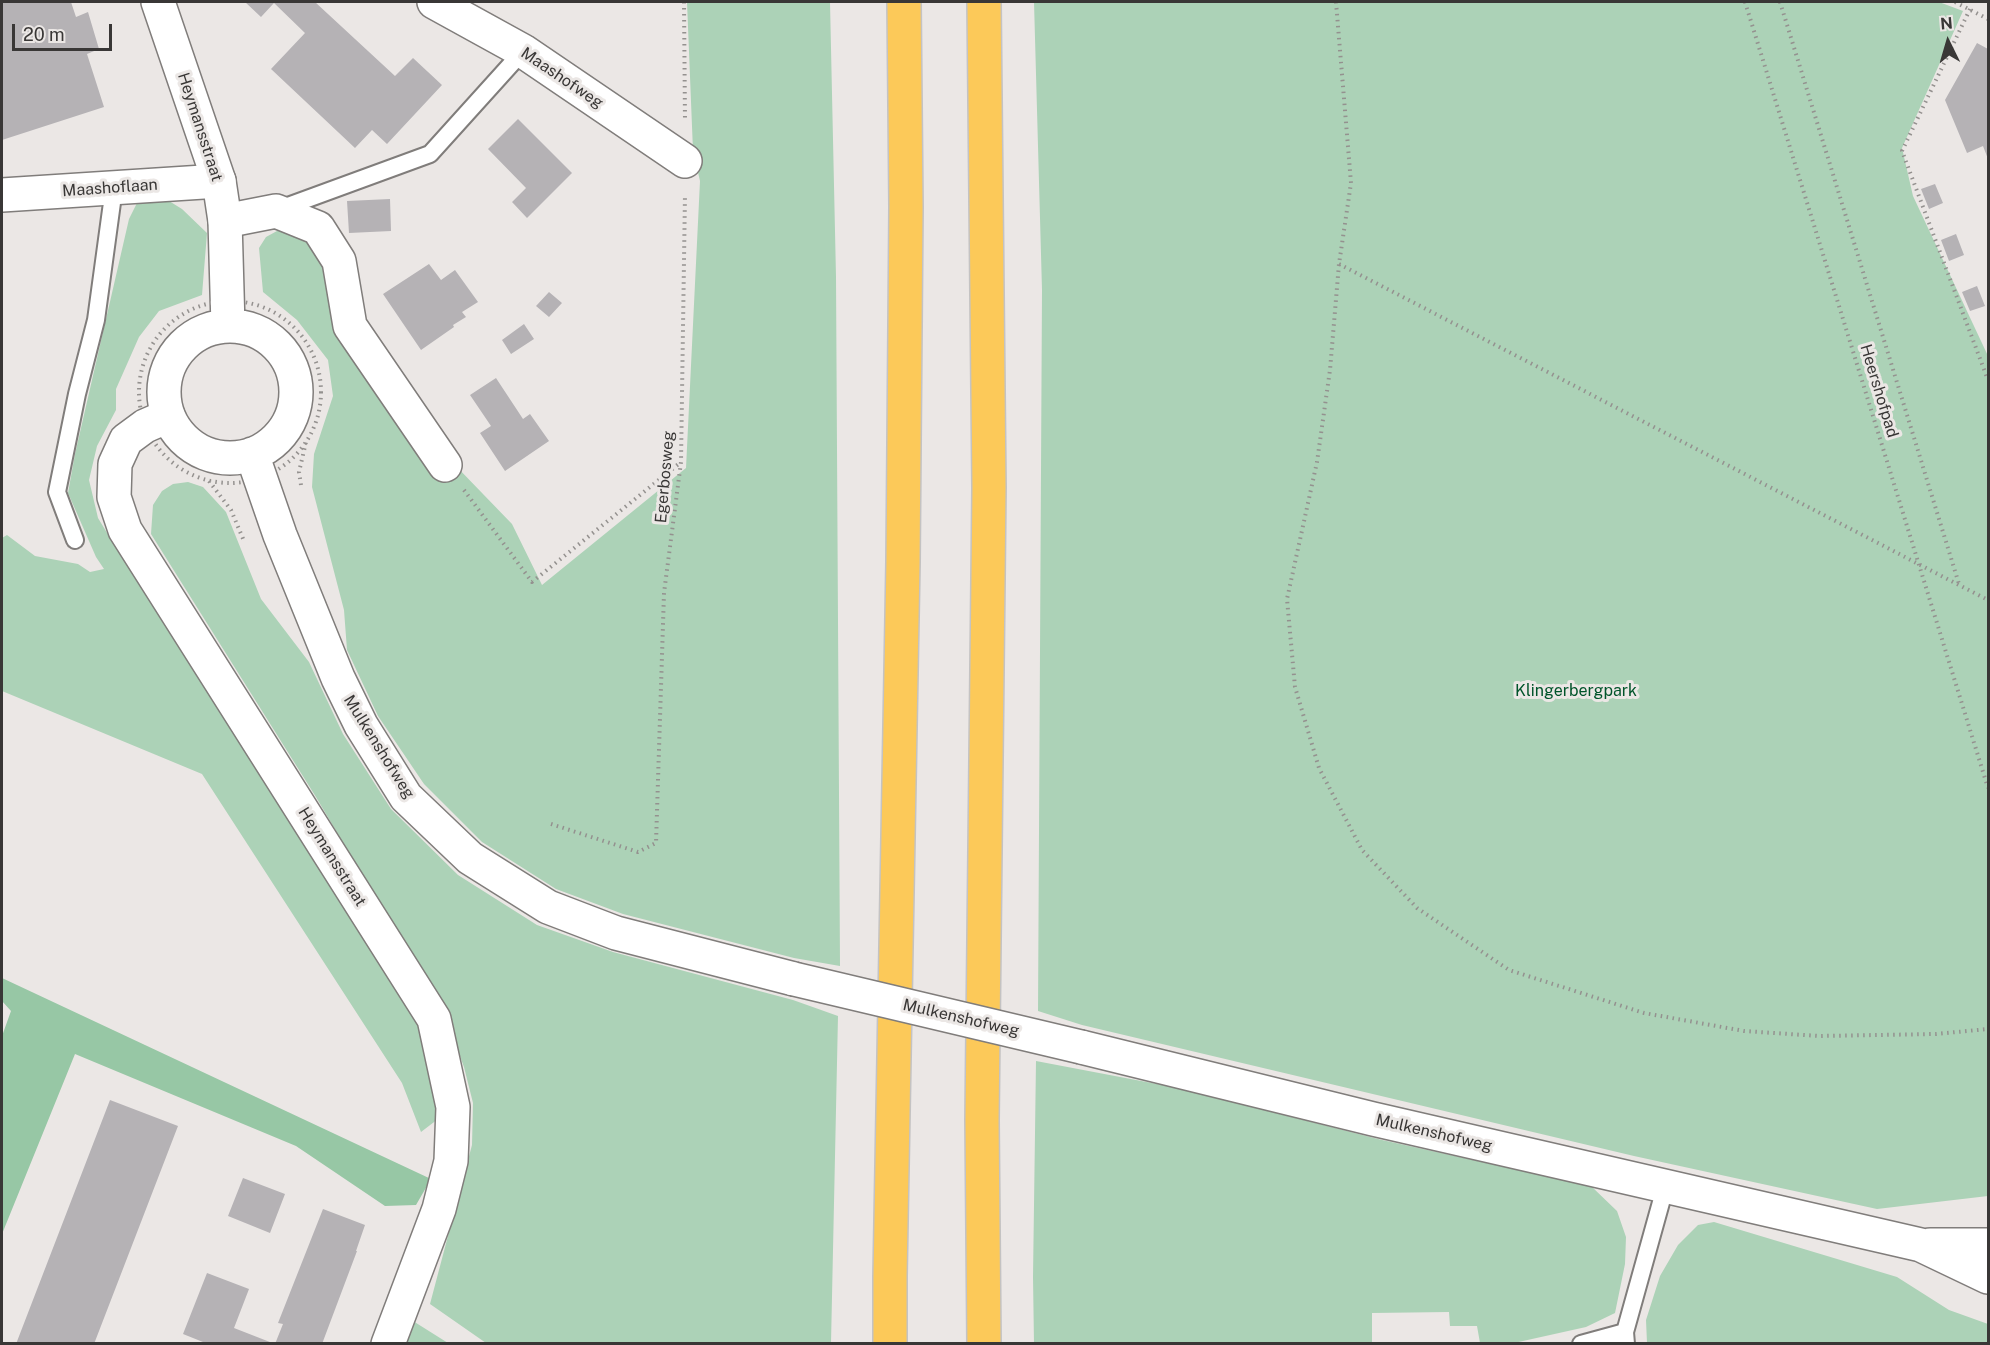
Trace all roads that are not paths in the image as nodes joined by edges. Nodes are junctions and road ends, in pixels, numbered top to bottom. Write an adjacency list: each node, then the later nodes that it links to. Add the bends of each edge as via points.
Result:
1 (158, 2): 7 (street, Heymansstraat)
2 (434, 2): 5 (street, Maashofweg)
3 (904, 2): 23 (highway, via 903,550)
4 (984, 2): 24 (highway, via 989,489 982,1120)
5 (522, 51): 6 (street, Maashofweg); 10 (lane, via 430,154)
6 (685, 161)
7 (219, 181): 8 (street, Maashoflaan); 11 (street, Heymansstraat)
8 (114, 188): 9 (street, Maashoflaan); 16 (lane, via 96,320 57,492)
9 (2, 195)
10 (276, 211): 11 (street); 15 (street, via 318,228 339,261 350,326)
11 (225, 221): 12 (street, Heymansstraat)
12 (228, 314): 13 (street, via 189,340 175,356 166,375 164,396); 14 (street, via 267,337 282,351 296,388 294,409 286,428 272,443)
13 (168, 416): 14 (street, via 179,434 195,448 214,456 234,458); 22 (street, Heymansstraat, via 126,440 115,464 114,497 125,530 434,1019 453,1107 451,1161 439,1209)
14 (252, 454): 17 (street, Mulkenshofweg, bridge, via 280,536 338,678 361,725 406,797 470,858 548,907 616,933 794,979)
15 (445, 465)
16 (75, 540)
17 (1665, 1188): 18 (street, Mulkenshofweg); 21 (lane)
18 (1921, 1245): 19 (street, Mulkenshofweg); 20 (street, Mulkenshofweg)
19 (1989, 1245)
20 (1989, 1277)
21 (1626, 1338): 25 (lane)
22 (388, 1344)
23 (890, 1344)
24 (984, 1344)
25 (1581, 1344)

